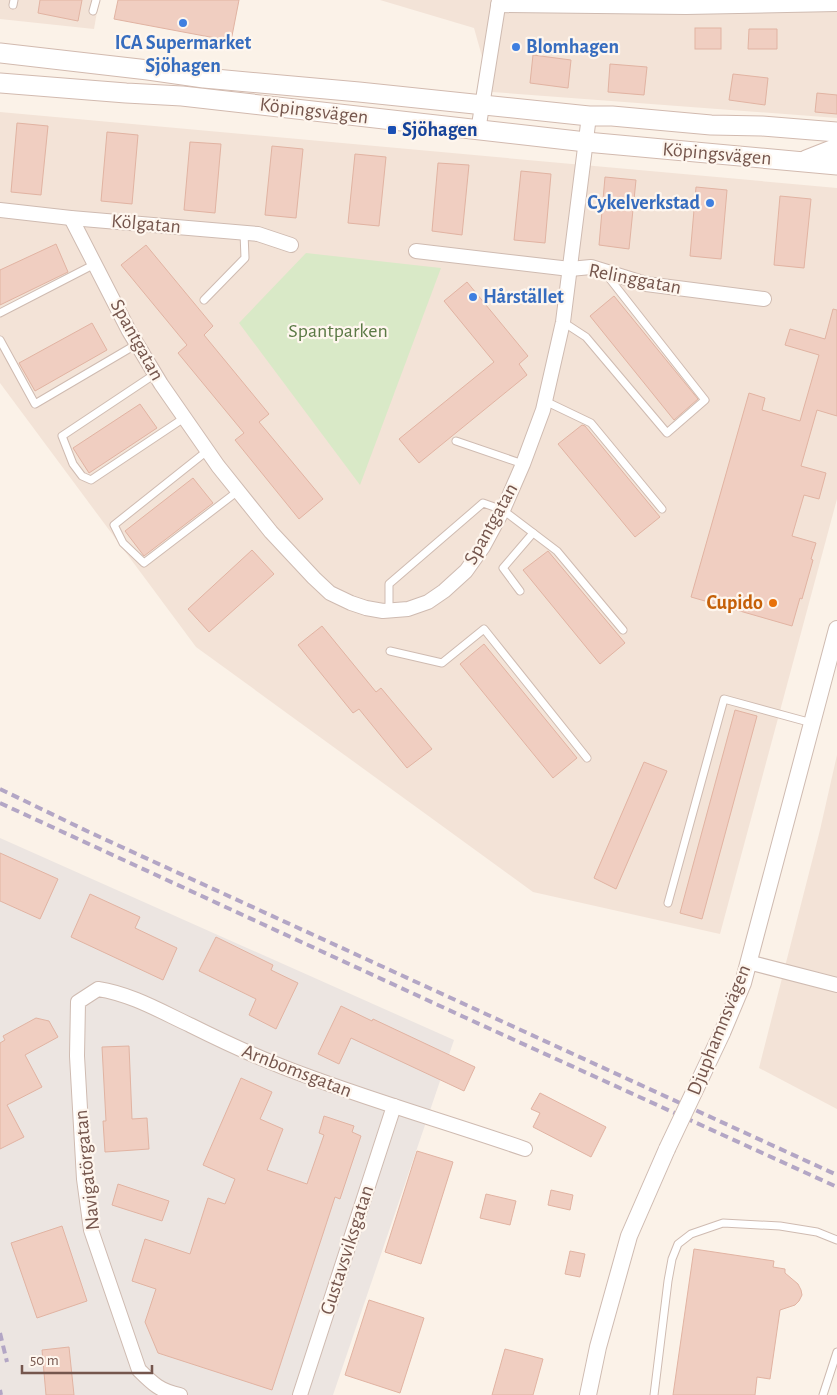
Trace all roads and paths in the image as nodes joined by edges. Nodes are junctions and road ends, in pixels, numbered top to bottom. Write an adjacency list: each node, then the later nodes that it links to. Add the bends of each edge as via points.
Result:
1 (96, 0): 4 (lane)
2 (498, 3): 3 (street, via 686,7); 7 (street)
3 (837, 4)
4 (93, 12)
5 (0, 53): 7 (main road, Köpingsvägen, via 214,79)
6 (0, 83): 9 (main road, Köpingsvägen, via 263,104)
7 (481, 104): 8 (main road, Köpingsvägen); 9 (street)
8 (590, 116): 10 (main road, Köpingsvägen); 11 (street, Spantgatan)
9 (478, 131): 11 (main road, Köpingsvägen)
10 (837, 132)
11 (586, 142): 13 (main road, Köpingsvägen); 21 (street, Spantgatan)
12 (837, 150): 13 (main road)
13 (803, 162): 14 (main road, Köpingsvägen)
14 (837, 165)
15 (0, 210): 16 (street, Kölgatan)
16 (71, 218): 17 (street, Kölgatan); 20 (street, Spantgatan)
17 (244, 232): 18 (street, Kölgatan); 24 (lane, via 245,258)
18 (291, 245)
19 (416, 251): 21 (street, Relinggatan)
20 (95, 264): 25 (lane); 28 (street, Spantgatan)
21 (570, 269): 22 (street, Relinggatan, via 591,267); 26 (street, Spantgatan)
22 (604, 271): 23 (street, Relinggatan, via 646,284); 26 (lane, via 706,400 667,434 586,337)
23 (764, 299)
24 (204, 300)
25 (0, 313)
26 (564, 322): 30 (street, Spantgatan)
27 (0, 340): 28 (lane, via 35,404)
28 (137, 344): 29 (street, Spantgatan)
29 (155, 374): 31 (street, Spantgatan); 31 (lane, via 62,436 73,464 82,476 91,480)
30 (545, 401): 34 (street, Spantgatan); 36 (lane, via 591,422)
31 (184, 418): 33 (street, Spantgatan)
32 (456, 441): 34 (lane)
33 (207, 451): 35 (street, Spantgatan); 35 (lane, via 114,525 123,543 144,563)
34 (523, 464): 37 (street, Spantgatan)
35 (238, 491): 40 (street, Spantgatan, via 271,532 330,593 366,608)
36 (662, 509)
37 (503, 510): 38 (lane); 40 (street, Spantgatan, via 466,571 444,591 428,602 408,609); 40 (lane, via 483,503 389,584)
38 (533, 533): 39 (lane, via 503,568); 42 (lane, via 557,551)
39 (520, 591)
40 (389, 610)
41 (837, 628): 44 (street, Djuphamnsvägen)
42 (623, 630)
43 (390, 651): 45 (lane, via 442,663 484,629)
44 (812, 724): 46 (lane, via 724,700); 47 (street, Djuphamnsvägen)
45 (587, 758)
46 (668, 903)
47 (748, 962): 48 (street); 56 (street, Djuphamnsvägen, bridge, via 743,983 722,1033 630,1236 598,1347)
48 (837, 984)
49 (78, 1002): 50 (street, Arnbomsgatan, via 98,989 114,991 283,1067); 54 (street, Navigatörgatan, via 77,1056 84,1179 91,1230 139,1370 154,1386)
50 (394, 1106): 51 (street, Arnbomsgatan); 55 (street, Gustavsviksgatan)
51 (525, 1149)
52 (837, 1240): 57 (lane, via 817,1232 780,1226 724,1223 691,1234 678,1244 668,1281)
53 (837, 1352): 58 (lane)
54 (180, 1395)
55 (300, 1395)
56 (588, 1395)
57 (654, 1395)
58 (823, 1395)

